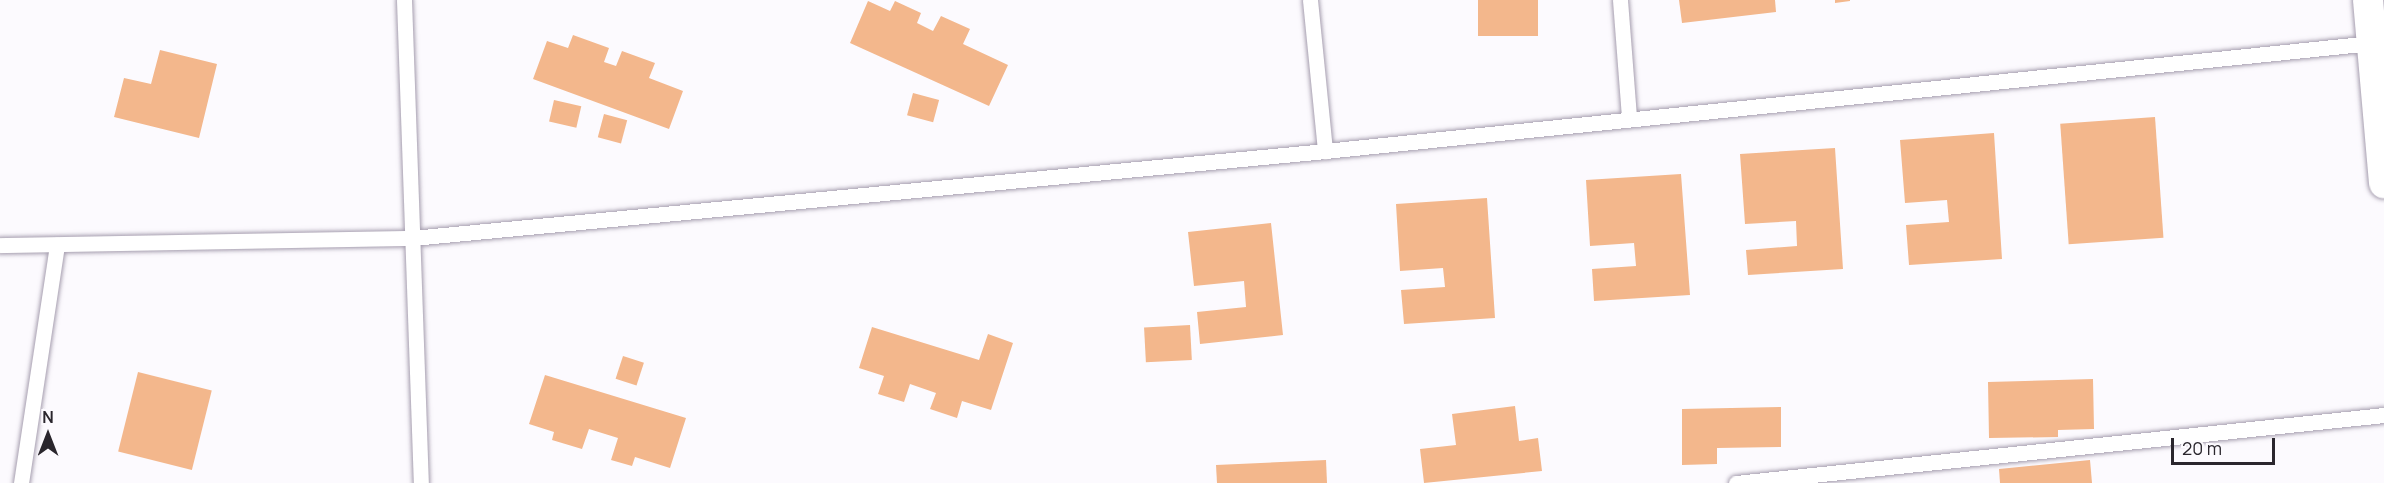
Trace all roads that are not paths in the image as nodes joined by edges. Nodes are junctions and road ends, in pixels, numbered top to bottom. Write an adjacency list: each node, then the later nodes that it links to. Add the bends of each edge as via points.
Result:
1 (404, 0): 9 (lane)
2 (1310, 0): 7 (lane)
3 (1620, 0): 6 (lane)
4 (2368, 0): 5 (street)
5 (2372, 43): 6 (lane); 8 (street)
6 (1629, 117): 7 (lane)
7 (1325, 151): 9 (lane)
8 (2384, 183)
9 (412, 238): 11 (lane); 14 (lane)
10 (0, 245): 11 (lane)
11 (57, 245): 13 (lane)
12 (2384, 415): 15 (lane)
13 (21, 483)
14 (421, 483)
15 (1736, 483)

